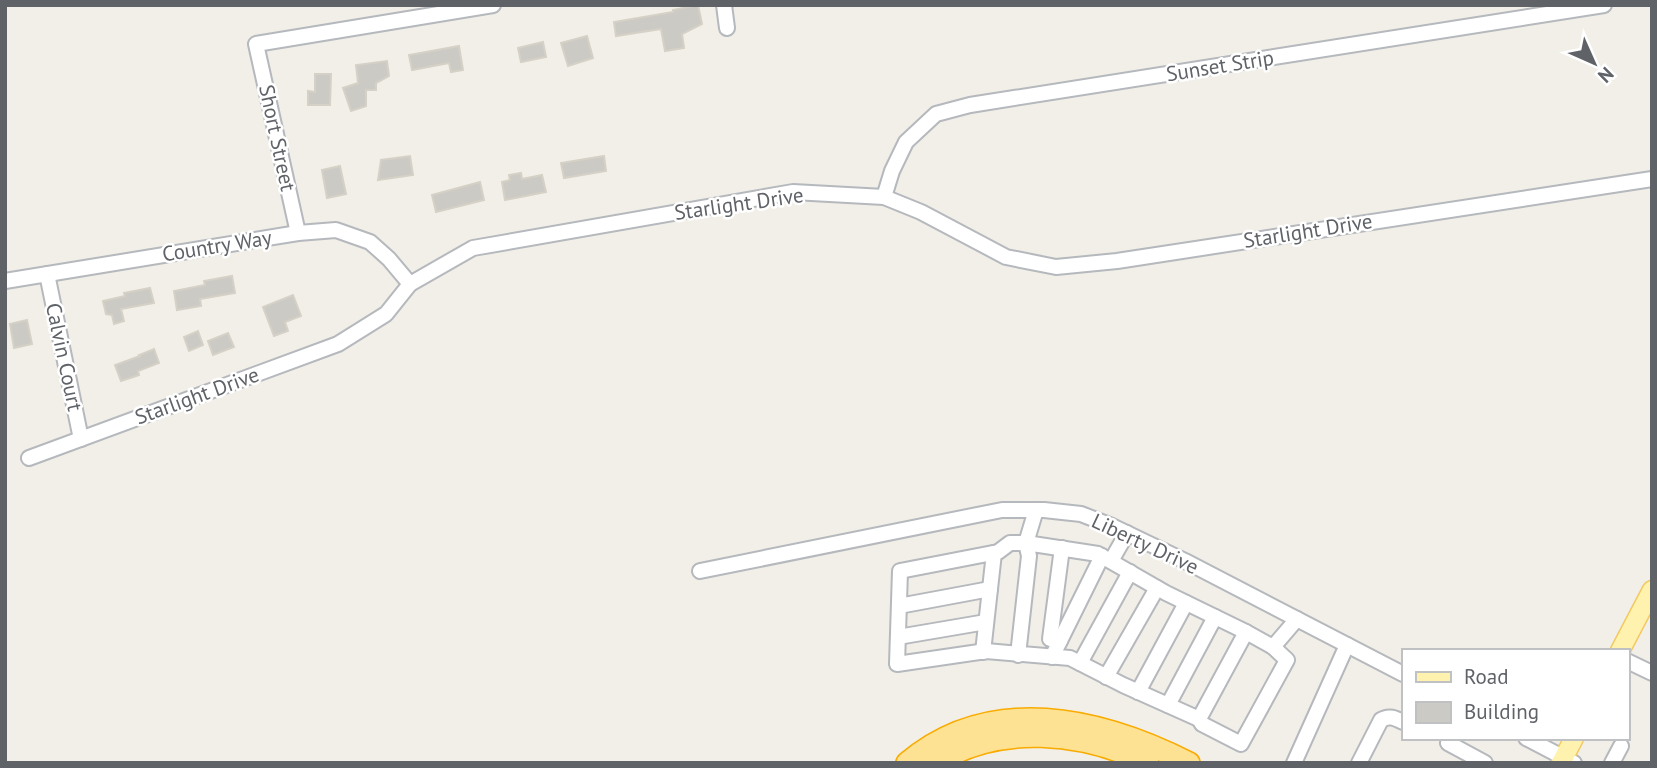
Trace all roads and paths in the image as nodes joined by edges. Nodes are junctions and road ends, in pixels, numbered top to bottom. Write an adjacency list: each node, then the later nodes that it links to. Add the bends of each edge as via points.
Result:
1 (493, 5): 7 (street, Short Street, via 256,44)
2 (724, 5): 4 (street)
3 (1604, 5): 6 (street, Sunset Strip, via 936,114 906,142)
4 (727, 28)
5 (1652, 179): 6 (street, Starlight Drive, via 1056,267 1006,257)
6 (884, 197): 10 (street, Starlight Drive, via 793,192 473,248)
7 (298, 233): 8 (street, Country Way); 10 (street, Country Way, via 336,230 370,242)
8 (47, 274): 9 (street, Country Way); 11 (street, Calvin Court)
9 (5, 281)
10 (410, 284): 11 (street, Starlight Drive, via 386,314 338,344)
11 (81, 439): 12 (street, Starlight Drive)
12 (29, 458)
13 (1036, 510): 14 (street, Liberty Drive, via 1081,514); 15 (street); 19 (street, Liberty Drive, via 1002,510)
14 (1127, 533): 18 (street); 27 (street, Liberty Drive)
15 (1026, 543): 16 (street); 17 (street, via 1010,543); 36 (street, via 1029,556)
16 (1062, 548): 18 (street); 31 (street, via 1050,639)
17 (994, 553): 22 (street); 25 (street, via 900,571)
18 (1106, 558): 20 (street); 31 (street)
19 (700, 571)
20 (1130, 572): 21 (street); 39 (street)
21 (1157, 587): 24 (street); 42 (street)
22 (990, 589): 25 (street); 28 (street)
23 (1652, 590): 34 (main road)
24 (1186, 603): 26 (street); 43 (street)
25 (899, 606): 30 (street)
26 (1215, 617): 29 (street); 44 (street)
27 (1297, 619): 32 (street, Liberty Drive); 33 (street)
28 (986, 622): 30 (street); 35 (street)
29 (1246, 632): 33 (street); 45 (street)
30 (898, 637): 35 (street, via 897,664)
31 (1060, 641): 37 (street)
32 (1347, 645): 40 (street, Liberty Drive); 56 (street)
33 (1273, 647): 45 (street, via 1287,660 1241,744)
34 (1621, 649)
35 (983, 652): 36 (street)
36 (1017, 655): 37 (street)
37 (1052, 657): 39 (street)
38 (1629, 662): 41 (street)
39 (1080, 663): 42 (street)
40 (1402, 673)
41 (1652, 673)
42 (1106, 677): 43 (street)
43 (1138, 692): 44 (street)
44 (1168, 705): 45 (street)
45 (1199, 719)
46 (1402, 722): 57 (street, via 1386,716 1381,720)
47 (1445, 740): 58 (street)
48 (1530, 740): 51 (street)
49 (1573, 740): 51 (main road)
50 (1620, 746): 59 (street)
51 (1566, 761)
52 (907, 763): 55 (highway, via 938,741 969,728 1033,719 1107,729)
53 (936, 763): 54 (highway, via 983,742 1027,736 1093,744)
54 (1148, 763)
55 (1189, 763)
56 (1294, 763)
57 (1359, 763)
58 (1485, 763)
59 (1612, 763)

